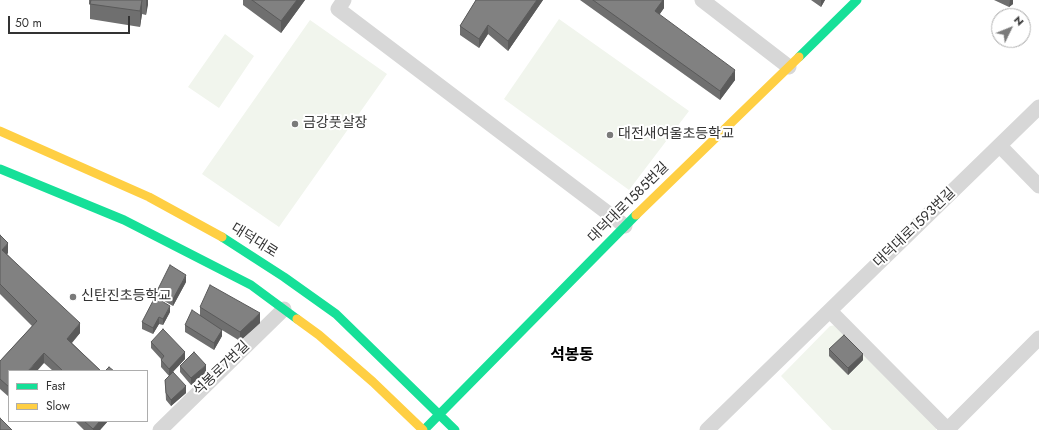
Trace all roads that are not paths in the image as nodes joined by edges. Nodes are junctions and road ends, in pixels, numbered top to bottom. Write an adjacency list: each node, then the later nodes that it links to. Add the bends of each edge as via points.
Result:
1 (344, 0): 10 (street, via 338,8)
2 (702, 0): 4 (street)
3 (857, 0): 4 (main road, 대덕대로1585번길)
4 (789, 67): 10 (main road, 대덕대로1585번길)
5 (1039, 107): 7 (street, 대덕대로1593번길)
6 (0, 131): 14 (main road, 대덕대로, via 149,197 205,227 284,277 336,314)
7 (1000, 146): 9 (street); 12 (street, 대덕대로1593번길)
8 (0, 169): 11 (main road, via 124,220 250,285)
9 (1039, 186)
10 (625, 226): 14 (main road, 대덕대로1585번길)
11 (284, 309): 15 (street, 석봉로7번길); 16 (main road, via 373,382)
12 (830, 311): 18 (street, 대덕대로1593번길); 19 (street)
13 (1039, 338): 19 (street)
14 (439, 416): 16 (main road, 대덕대로1585번길); 17 (main road, 대덕대로)
15 (160, 430)
16 (423, 430)
17 (455, 430)
18 (707, 430)
19 (947, 430)

